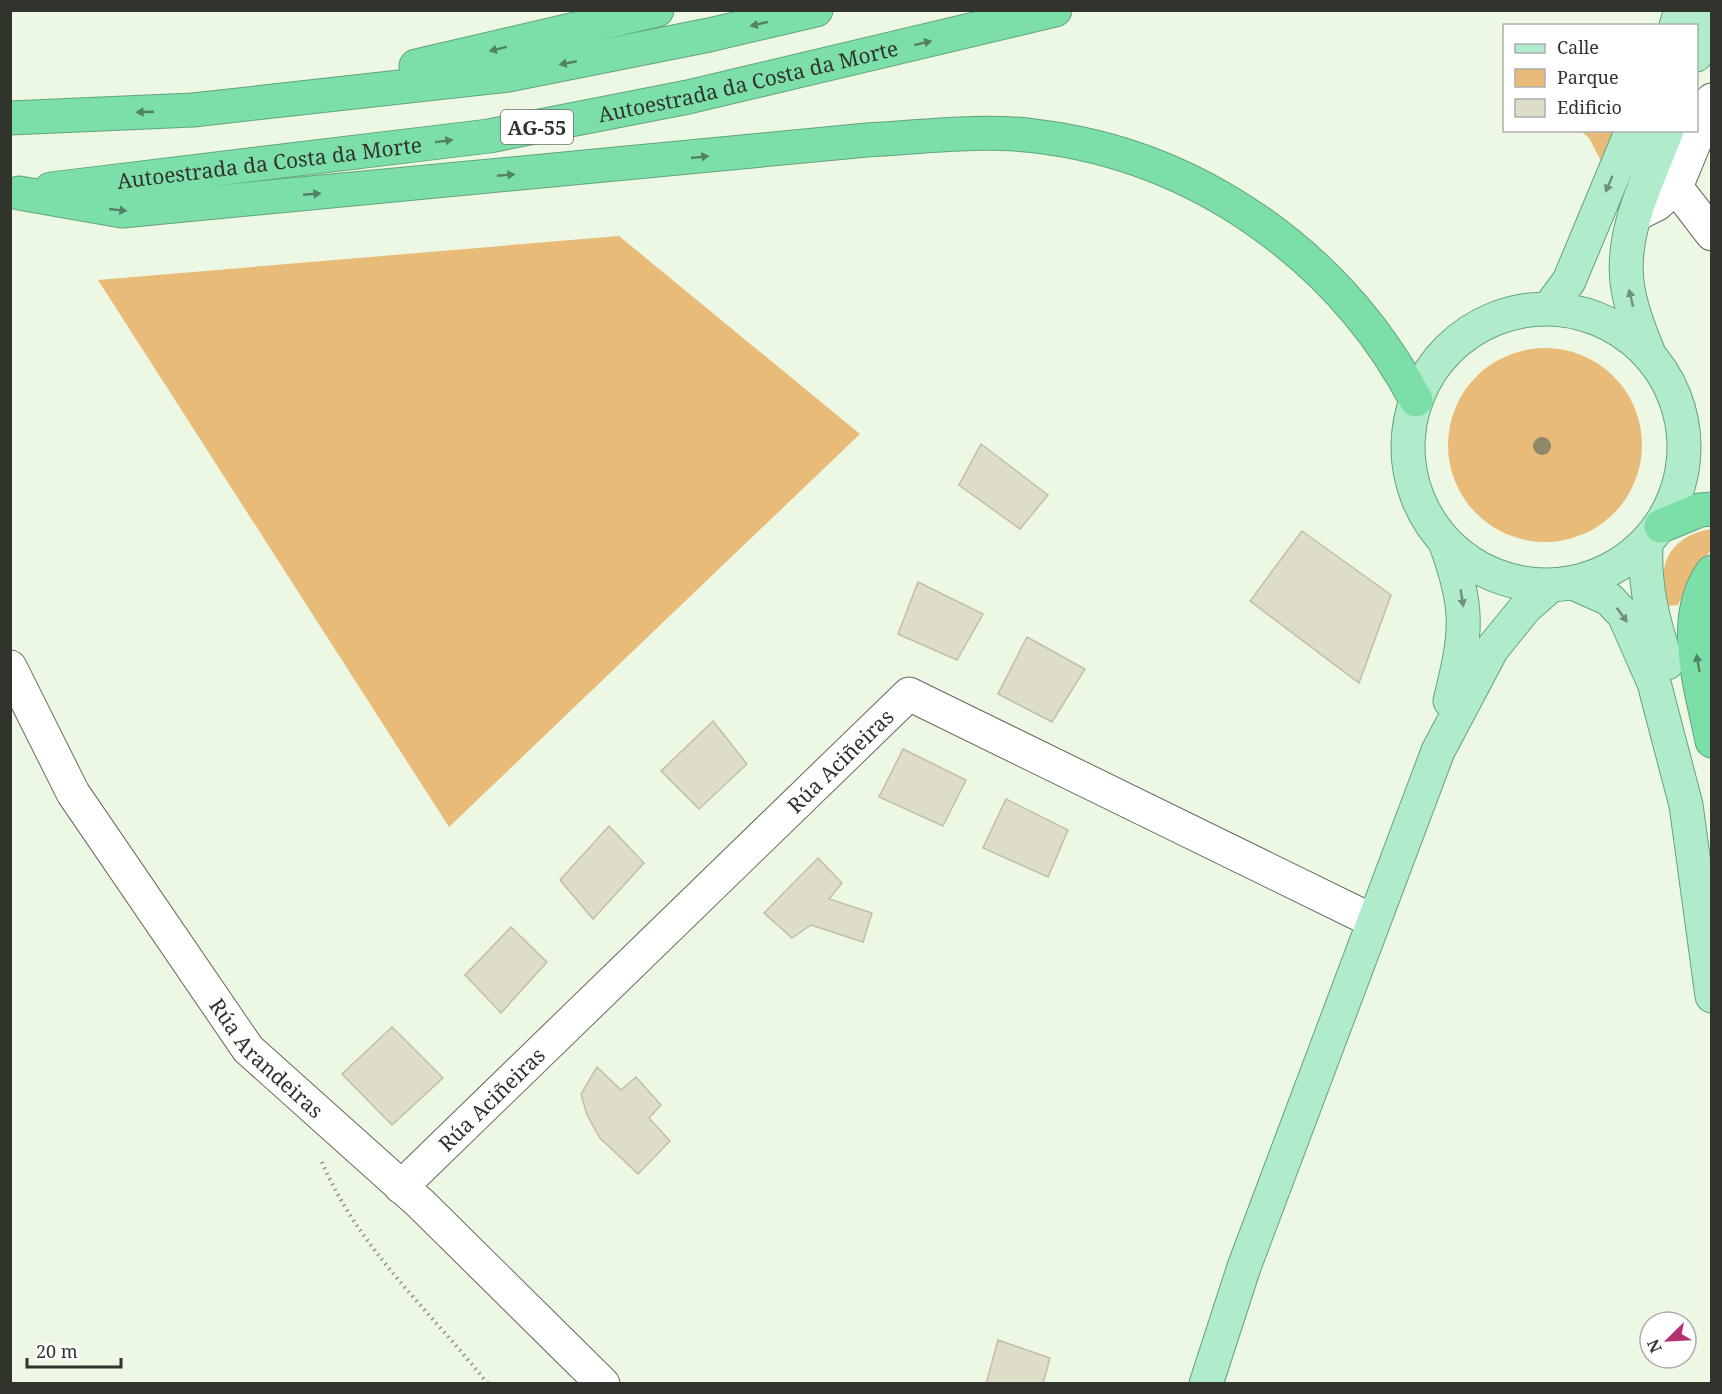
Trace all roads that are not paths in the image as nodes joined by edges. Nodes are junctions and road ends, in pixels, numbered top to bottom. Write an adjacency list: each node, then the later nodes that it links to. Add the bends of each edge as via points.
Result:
1 (657, 10): 7 (highway, one-way to 7, via 483,53)
2 (816, 10): 7 (highway, one-way to 7, via 508,75)
3 (1055, 10): 12 (highway, Autoestrada da Costa da Morte / AG-55, one-way to 3, via 489,136 777,78)
4 (1712, 16): 5 (main road)
5 (1698, 50)
6 (1712, 100): 11 (street)
7 (193, 110): 8 (highway, one-way to 8)
8 (10, 118)
9 (1631, 132): 15 (main road, one-way to 15, via 1569,281)
10 (1666, 132): 13 (main road)
11 (1676, 187): 13 (street, via 1657,204); 14 (street)
12 (15, 193): 17 (highway, one-way to 17, via 122,211 867,140 1034,135 1118,152 1170,171 1235,204 1319,271 1351,304)
13 (1635, 214): 16 (main road, one-way to 13, via 1627,281 1628,243)
14 (1712, 234)
15 (1549, 308): 16 (main road, via 1603,321 1628,335); 17 (main road, via 1520,310 1467,332 1445,351)
16 (1649, 354): 19 (main road, via 1673,393 1684,438 1680,483)
17 (1416, 400): 20 (main road, via 1408,429 1408,460 1414,490 1426,518)
18 (1712, 509): 19 (highway, via 1700,510)
19 (1654, 535): 22 (main road, via 1614,569); 27 (main road, via 1645,571 1647,597 1695,763 1706,829)
20 (1445, 542): 22 (main road, via 1475,567 1510,582); 25 (main road, one-way to 25, via 1463,598 1465,630)
21 (1712, 572): 24 (highway, one-way to 21, via 1694,618 1699,593)
22 (1562, 585): 25 (main road, via 1526,607 1492,649); 28 (main road, one-way to 28, via 1609,599 1624,615 1654,683 1686,805)
23 (10, 668): 29 (street, Rúa Arandeiras, via 73,793 248,1049)
24 (1712, 741)
25 (1438, 751): 26 (main road)
26 (1373, 921): 29 (street, Rúa Aciñeiras, via 909,694); 31 (main road, via 1244,1267)
27 (1712, 933)
28 (1712, 996)
29 (402, 1187): 30 (street, Rúa Arandeiras)
30 (603, 1383)
31 (1206, 1383)

